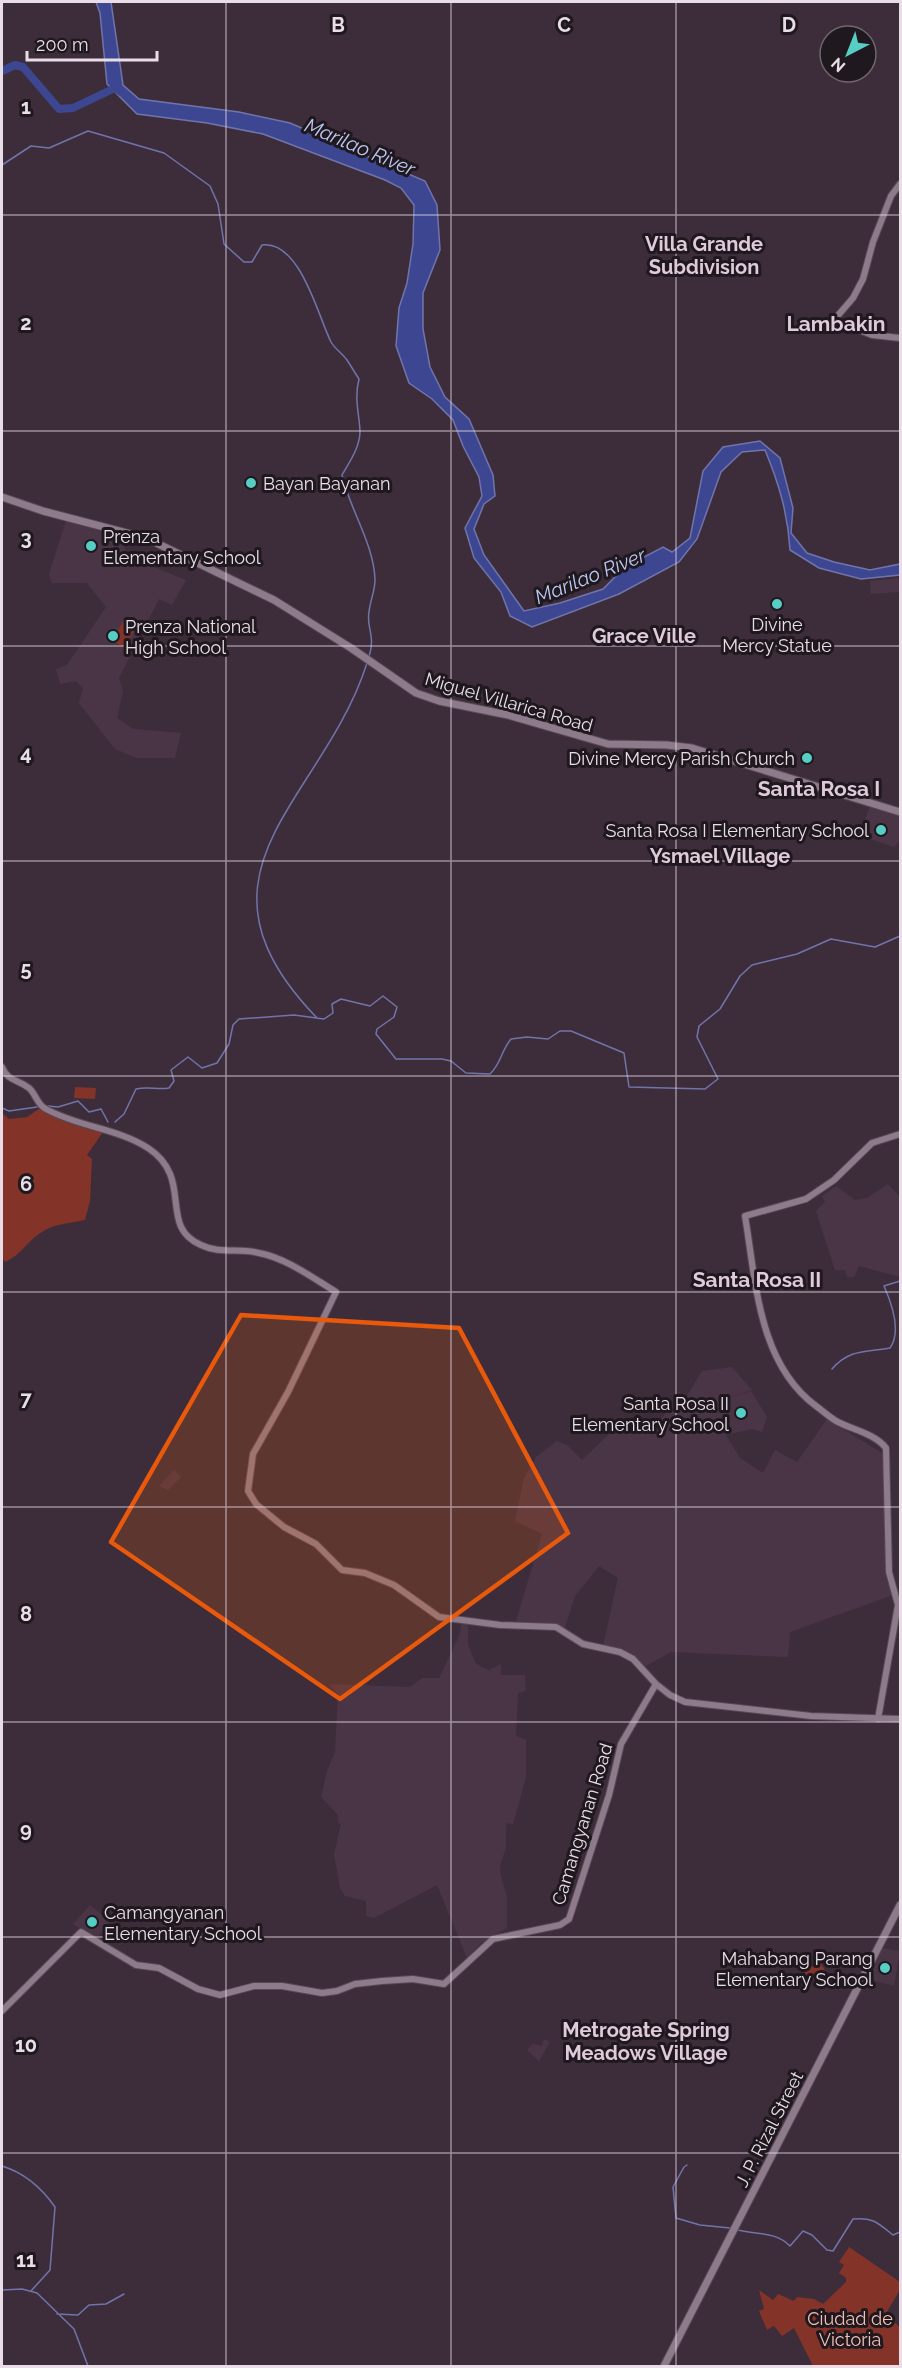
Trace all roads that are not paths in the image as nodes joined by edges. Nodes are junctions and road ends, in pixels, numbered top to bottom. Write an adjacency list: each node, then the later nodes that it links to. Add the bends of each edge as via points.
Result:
1 (900, 184): 2 (street, via 891,196 861,285 834,320 872,334)
2 (900, 338)
3 (2, 497): 4 (main road, Miguel Villarica Road, via 146,538 274,600 416,693 608,744 692,748)
4 (900, 812)
5 (2, 1067): 7 (street, via 10,1080 28,1087 46,1110 131,1138 162,1159 175,1184 181,1229 189,1238 218,1250 262,1253 336,1292 253,1454 248,1491 256,1504 284,1527 316,1544 342,1570 365,1573 394,1585 439,1617 556,1627 583,1644 633,1659)
6 (900, 1134): 8 (street, via 872,1143 829,1185 806,1199 745,1216 767,1334 781,1369 807,1400 835,1421 886,1448 889,1572 898,1605)
7 (656, 1683): 8 (street, via 685,1702); 11 (street, Camangyanan Road, via 621,1744 609,1795 569,1919 560,1925 493,1939 448,1983 382,1981 322,1994 282,1986 254,1986 216,1995 159,1968 136,1965 81,1932)
8 (878, 1719): 9 (street)
9 (900, 1719)
10 (900, 1905): 12 (main road, J. P. Rizal Street)
11 (2, 2011)
12 (664, 2367)

